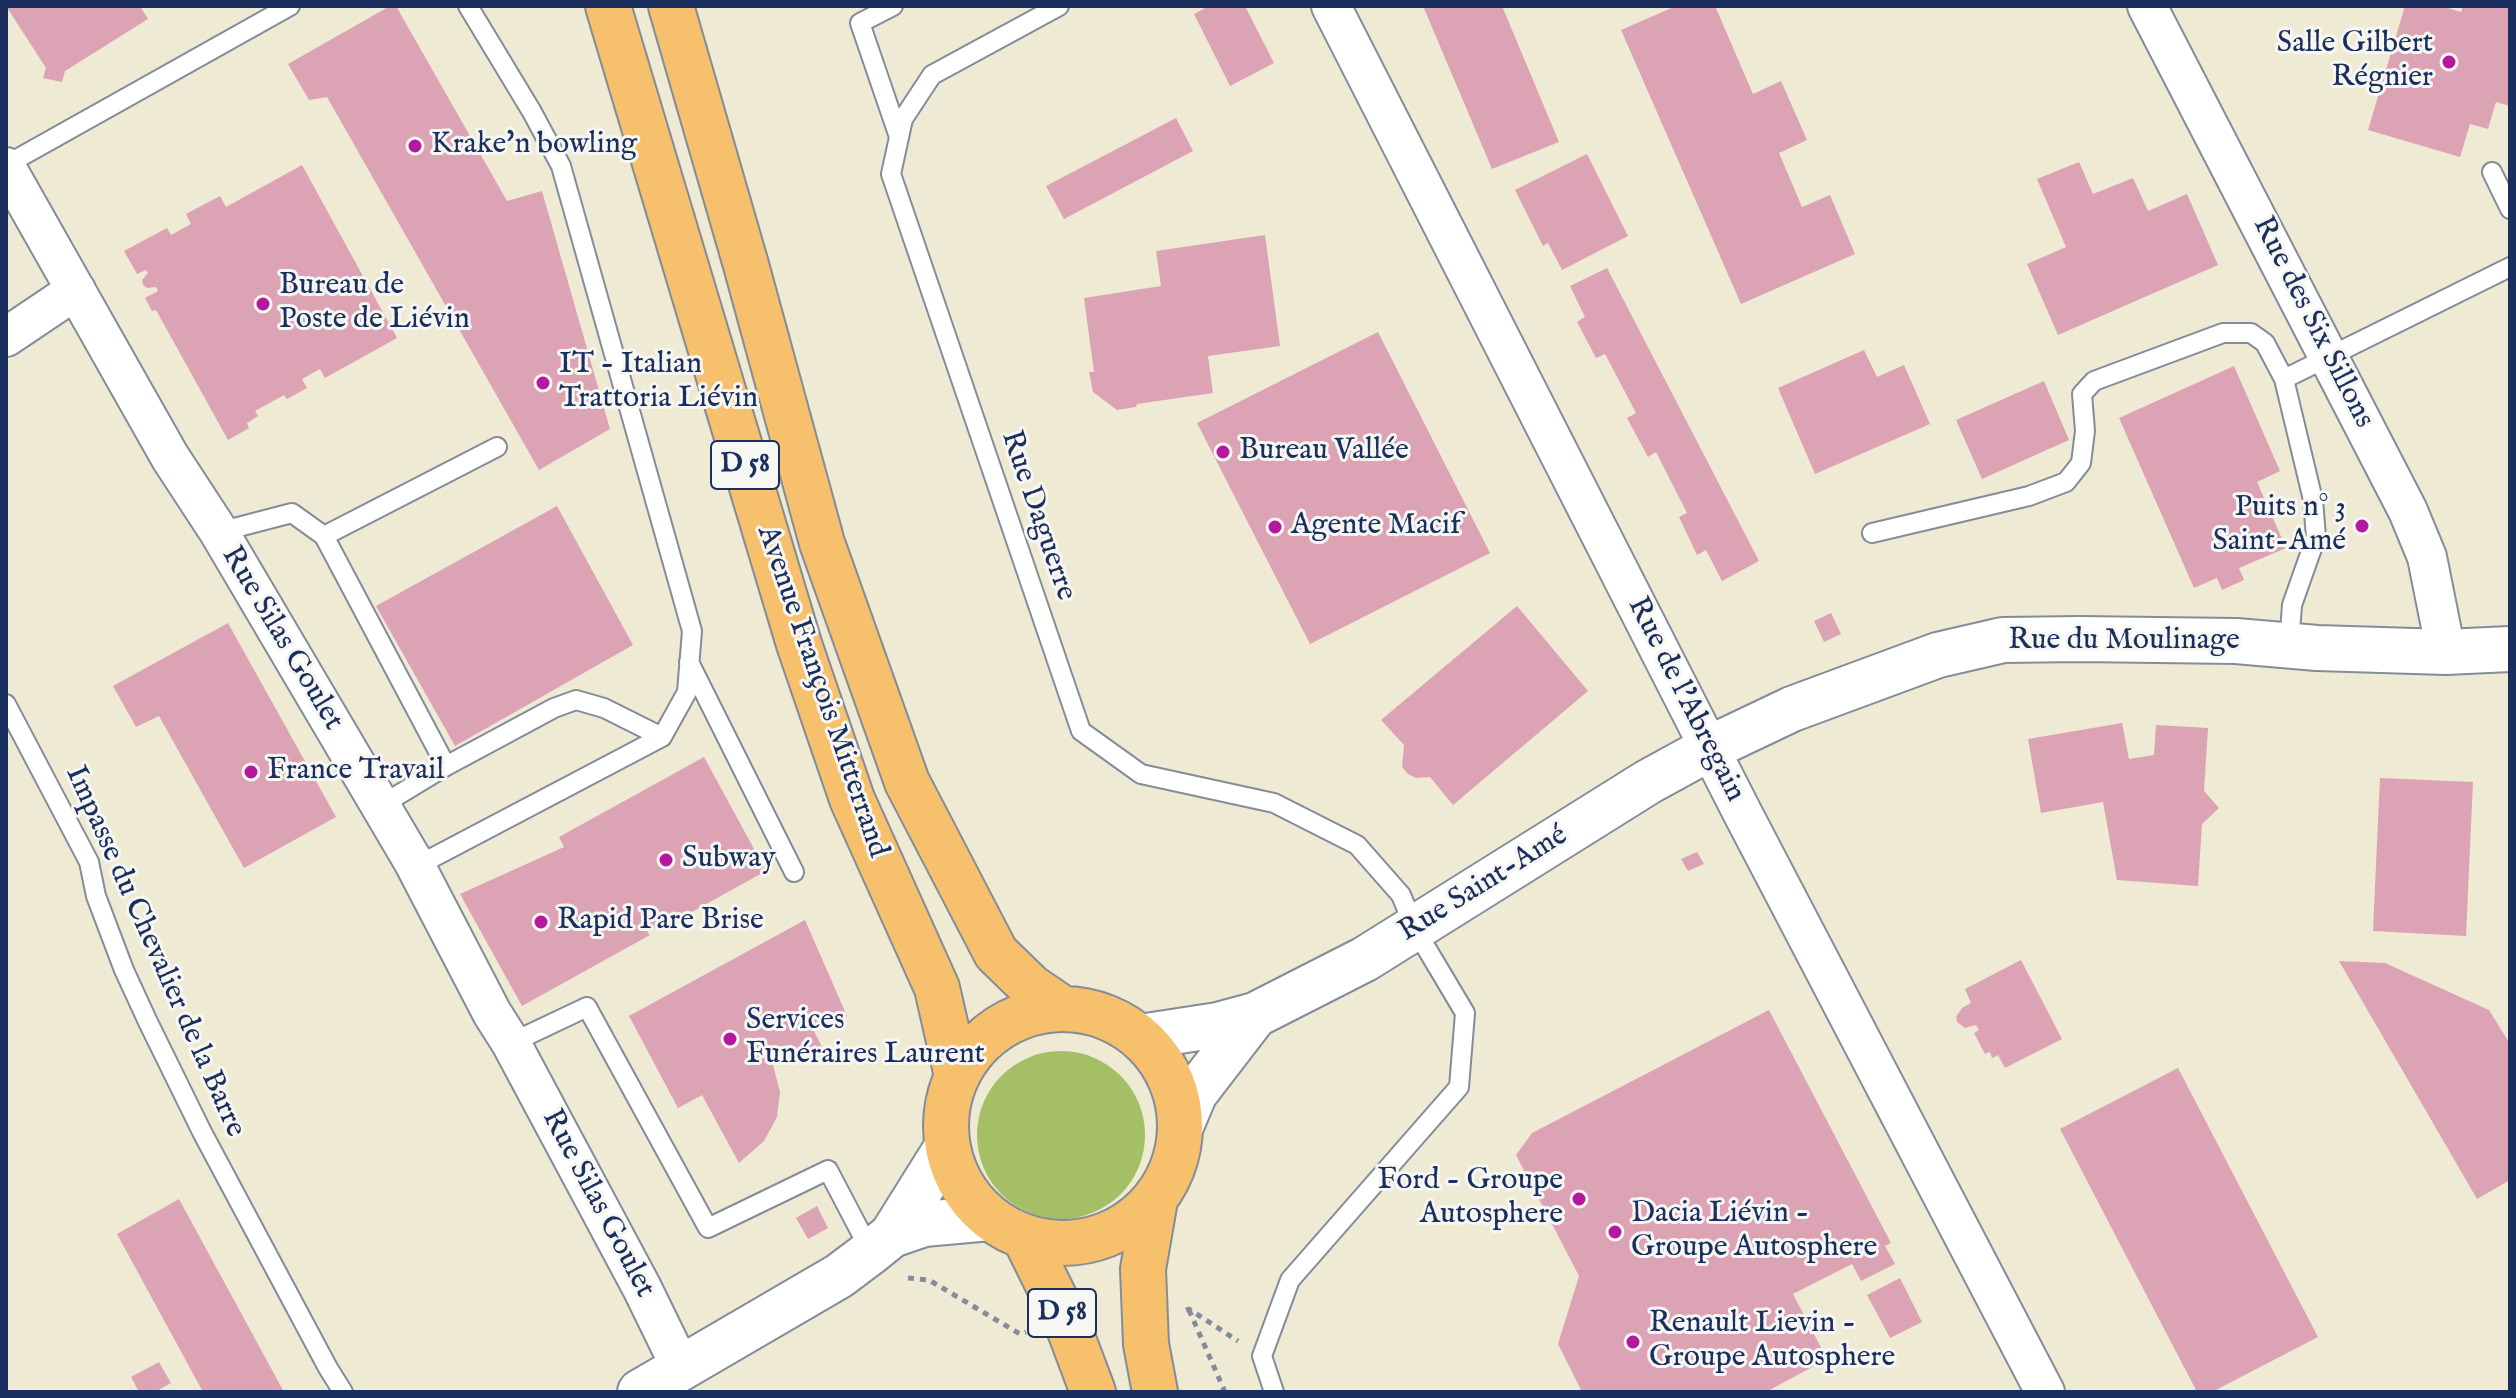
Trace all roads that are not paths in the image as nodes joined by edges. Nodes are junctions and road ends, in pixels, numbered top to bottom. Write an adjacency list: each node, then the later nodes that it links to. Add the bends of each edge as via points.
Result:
1 (290, 6): 10 (lane)
2 (468, 6): 25 (lane, via 561,166 692,631)
3 (608, 6): 38 (main road, Avenue François Mitterrand / D 58, via 799,644 852,799 937,988)
4 (671, 6): 34 (main road, Avenue François Mitterrand / D 58, via 822,543 907,782 996,953)
5 (893, 6): 9 (lane, via 860,23)
6 (1059, 6): 9 (lane, Rue Daguerre, via 932,75 903,119)
7 (1331, 6): 28 (street, Rue de l'Abregain)
8 (2147, 6): 16 (street, Rue des Six Sillons)
9 (899, 137): 33 (lane, Rue Daguerre, via 891,174 1081,731 1141,774 1274,803 1357,845 1401,895)
10 (6, 166): 14 (street, Rue Silas Goulet)
11 (2492, 172): 12 (lane)
12 (2510, 209)
13 (2510, 267): 16 (lane)
14 (76, 290): 15 (street); 19 (street, Rue Silas Goulet, via 170,457)
15 (6, 337)
16 (2329, 354): 17 (lane); 24 (street, Rue des Six Sillons, via 2427,557)
17 (2284, 379): 20 (lane, via 2265,343 2251,333 2208,338 2094,381 2082,394 2081,463 2066,482 2029,496); 22 (lane, via 2313,500 2316,537 2292,605)
18 (497, 447): 21 (lane)
19 (219, 532): 21 (lane, via 292,513); 30 (street, Rue Silas Goulet)
20 (1872, 533)
21 (324, 536): 29 (lane)
22 (2289, 645): 24 (street, Rue du Moulinage); 28 (street, Rue du Moulinage, via 2003,640 1938,655 1792,709)
23 (2510, 649): 24 (street, Rue du Moulinage)
24 (2446, 652)
25 (689, 662): 27 (lane, via 687,692); 32 (lane)
26 (6, 704): 45 (lane, Impasse du Chevalier de la Barre, via 89,862 96,896 148,1022)
27 (662, 737): 29 (lane, via 576,700); 31 (lane, via 432,858)
28 (1710, 748): 33 (street, Rue Saint-Amé); 50 (street, Rue de l'Abregain)
29 (446, 766): 30 (lane)
30 (380, 806): 31 (street, Rue Silas Goulet)
31 (413, 861): 37 (street, Rue Silas Goulet)
32 (794, 872)
33 (1415, 929): 35 (street, Rue Saint-Amé); 49 (lane, Rue Daguerre, via 1465,1013 1459,1087 1290,1280 1262,1356)
34 (1062, 1008): 36 (main road, via 1104,1016); 38 (main road, via 1036,1011 1000,1027 971,1053)
35 (1255, 1015): 36 (street); 39 (street, via 1195,1093)
36 (1140, 1037): 39 (main road, via 1170,1077)
37 (511, 1043): 43 (lane, via 587,1007 708,1228 828,1170); 44 (street, Rue Silas Goulet)
38 (957, 1076): 40 (main road, via 949,1099)
39 (1181, 1126): 41 (main road, via 1178,1153)
40 (947, 1147): 42 (main road, via 970,1198); 43 (street)
41 (1155, 1200): 42 (main road, via 1126,1226 1087,1242 1060,1244); 48 (main road, via 1143,1269 1146,1344)
42 (1008, 1228): 43 (street, via 924,1224); 47 (main road, D 58, via 1067,1323)
43 (882, 1244): 44 (street, via 839,1276)
44 (682, 1370): 46 (street)
45 (343, 1392)
46 (640, 1392)
47 (1093, 1392)
48 (1155, 1392)
49 (1274, 1392)
50 (2045, 1392)

